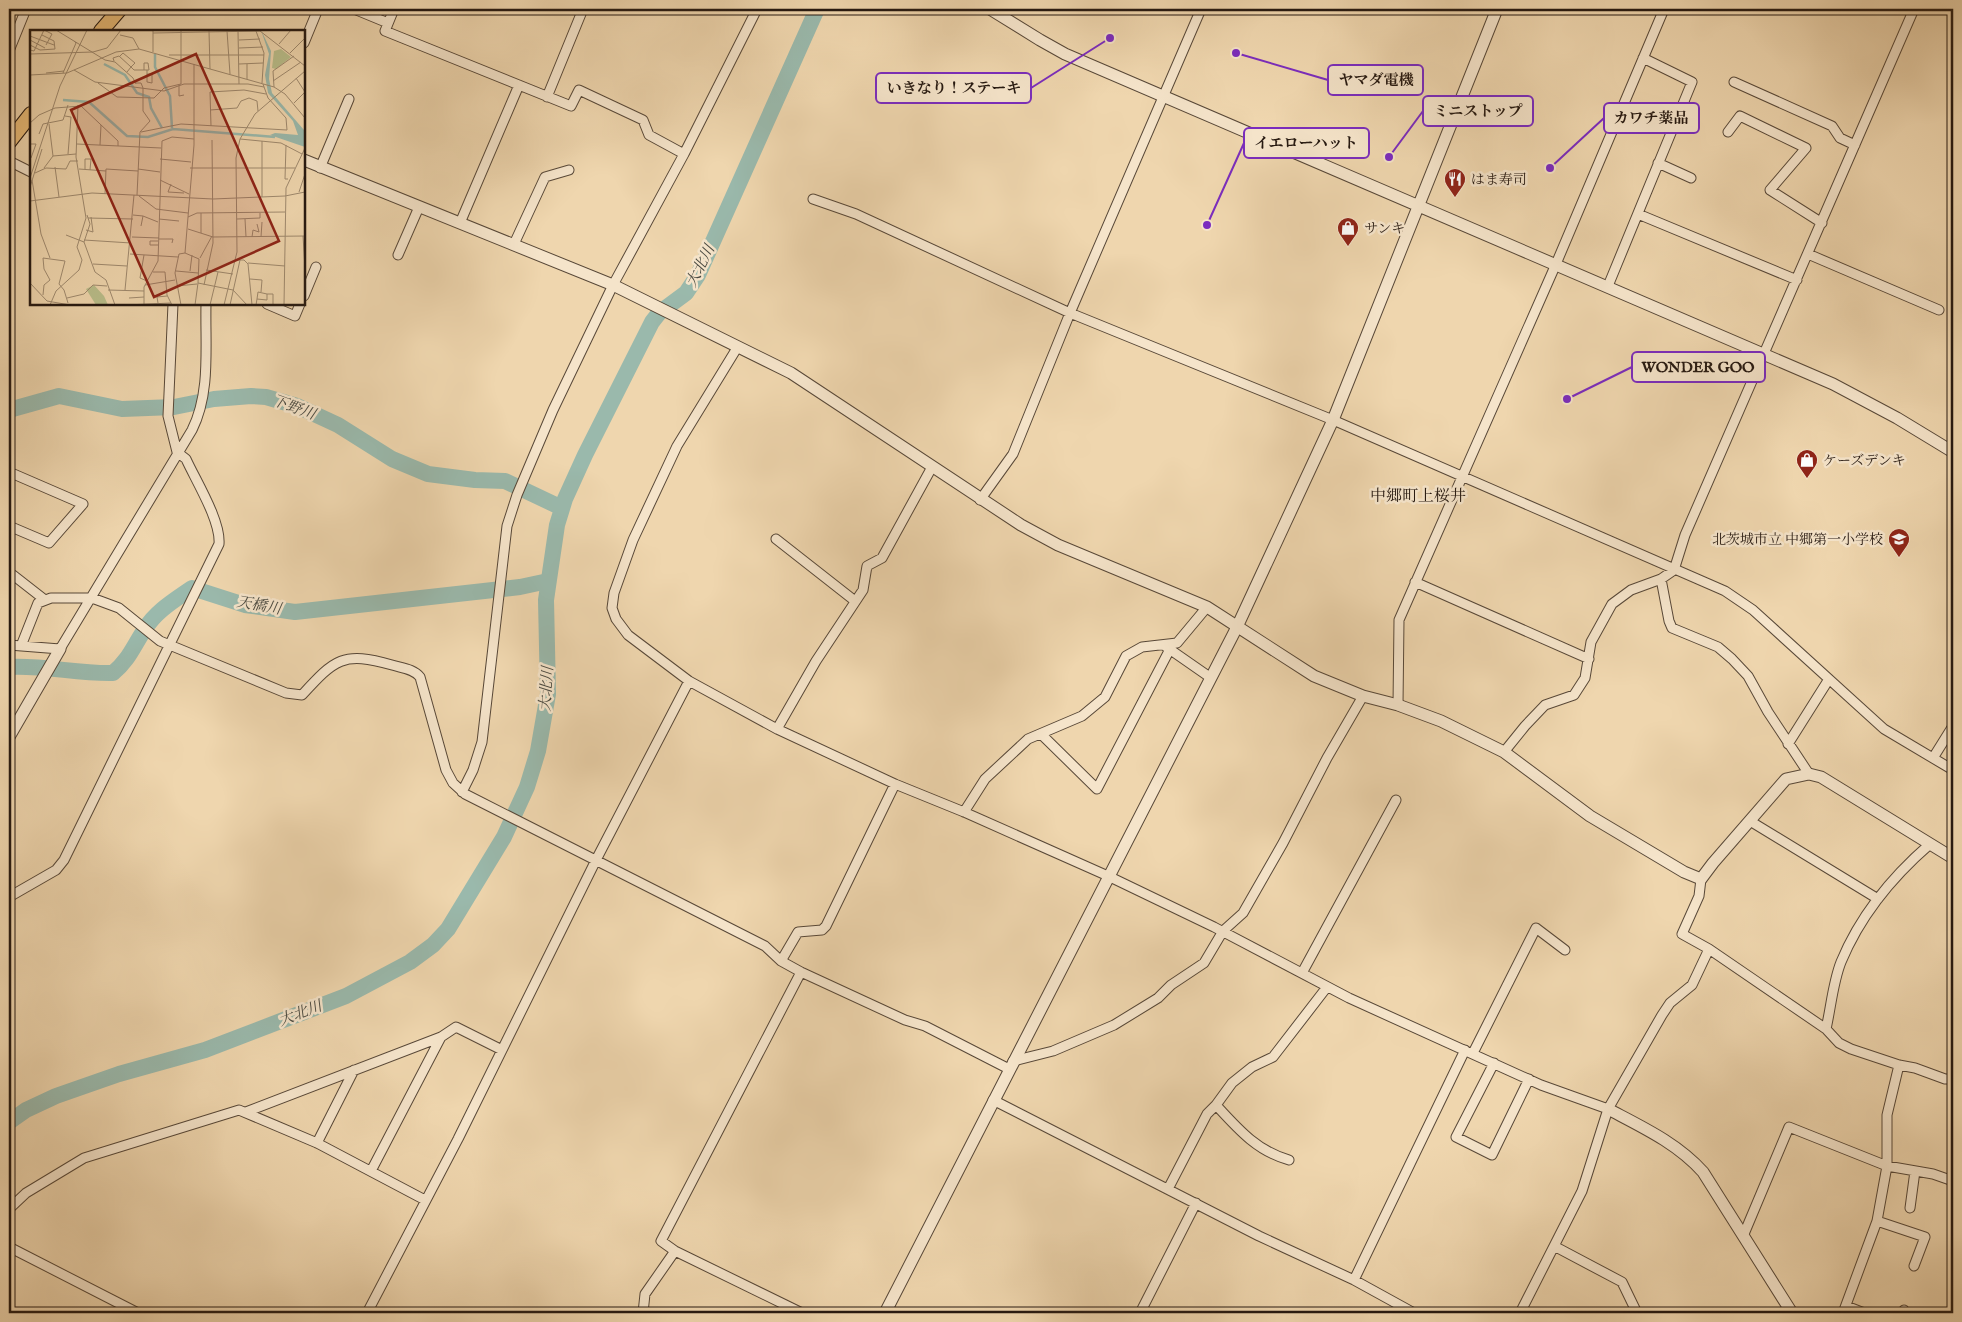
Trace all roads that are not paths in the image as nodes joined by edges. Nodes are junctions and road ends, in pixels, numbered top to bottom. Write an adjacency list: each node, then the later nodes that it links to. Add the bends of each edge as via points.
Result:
1 (26, 9): 16 (street)
2 (120, 9): 14 (main road)
3 (318, 9): 15 (street)
4 (354, 9): 13 (street)
5 (394, 9): 13 (street)
6 (583, 9): 20 (street)
7 (757, 9): 27 (street)
8 (990, 9): 21 (street, via 1065,54)
9 (1201, 9): 21 (street)
10 (1497, 9): 36 (street)
11 (1664, 9): 17 (street)
12 (1914, 9): 26 (street)
13 (388, 23): 19 (street, via 384,31)
14 (102, 30)
15 (305, 41)
16 (9, 51)
17 (1643, 58): 30 (street, via 1692,82); 44 (street)
18 (1734, 82): 26 (street, via 1832,126 1840,138)
19 (519, 85): 20 (street); 40 (street)
20 (547, 97): 27 (street, via 571,106 579,90 643,120 649,135)
21 (1164, 98): 36 (street); 55 (street)
22 (349, 99): 31 (street)
23 (30, 115): 25 (main road)
24 (1728, 132): 39 (street, via 1740,116 1806,148 1770,190)
25 (9, 142)
26 (1855, 145): 39 (street)
27 (684, 154): 47 (street)
28 (305, 160): 31 (street)
29 (9, 161): 33 (street)
30 (1658, 163): 34 (street); 38 (street)
31 (320, 168): 37 (street)
32 (569, 170): 41 (street, via 544,177)
33 (30, 172)
34 (1691, 178)
35 (813, 198): 55 (street, via 856,214)
36 (1418, 205): 44 (street); 58 (street)
37 (419, 207): 40 (street); 43 (street)
38 (1638, 214): 46 (street); 48 (street)
39 (1822, 223): 42 (street)
40 (460, 224): 41 (street)
41 (514, 244): 47 (street)
42 (1808, 254): 46 (street); 54 (street)
43 (398, 255)
44 (1556, 264): 48 (street); 63 (street)
45 (316, 267): 49 (street)
46 (1797, 280): 57 (street)
47 (617, 286): 56 (street); 97 (street, via 553,410 507,526 482,742)
48 (1608, 286): 57 (street)
49 (305, 294)
50 (174, 305): 59 (street, via 168,416)
51 (206, 305): 59 (street, via 202,402 192,430)
52 (269, 305): 53 (street, via 295,316)
53 (300, 305)
54 (1939, 310)
55 (1070, 313): 58 (street); 64 (street, via 1013,454)
56 (732, 345): 61 (street, via 791,373); 84 (street, via 677,446 634,540 613,600 616,619 628,635)
57 (1765, 354): 60 (street, via 1849,392); 67 (street, via 1685,535)
58 (1333, 420): 63 (street); 75 (street)
59 (177, 452): 71 (street); 78 (street, via 186,460 220,536)
60 (1953, 452)
61 (932, 467): 64 (street); 73 (street, via 882,558 868,566 863,590)
62 (9, 472): 65 (street, via 83,504 49,543)
63 (1461, 476): 67 (street); 70 (street)
64 (980, 500): 74 (street, via 1058,545)
65 (9, 526)
66 (776, 539): 73 (street)
67 (1674, 570): 69 (street); 83 (street, via 1725,591 1753,610)
68 (9, 574): 72 (street)
69 (1661, 579): 81 (street, via 1631,590 1612,604 1591,642); 91 (street, via 1672,628 1718,646 1732,659 1748,676)
70 (1415, 582): 81 (street); 86 (street, via 1399,620)
71 (92, 598): 72 (street); 78 (street, via 119,608); 80 (street)
72 (44, 600): 77 (street, via 38,602)
73 (855, 601): 88 (street)
74 (1206, 607): 75 (street); 79 (street, via 1177,643)
75 (1237, 626): 82 (street); 85 (street, via 1314,676)
76 (9, 645): 77 (street)
77 (21, 646): 80 (street)
78 (170, 646): 97 (street, via 286,693 302,695 323,672 348,658 365,657 417,673 446,770); 106 (street, via 64,860 56,870)
79 (1166, 646): 82 (street); 89 (street, via 1142,647 1126,656 1106,697 1082,716); 89 (street, via 1097,788)
80 (60, 649): 90 (street)
81 (1589, 659): 92 (street, via 1585,678 1574,695 1545,706)
82 (1211, 678): 104 (street)
83 (1829, 679): 91 (street); 93 (street, via 1884,729)
84 (689, 681): 88 (street); 103 (street)
85 (1363, 696): 86 (street); 108 (street, via 1243,913)
86 (1398, 705): 92 (street, via 1441,721)
87 (1953, 726): 93 (street)
88 (777, 729): 96 (street)
89 (1041, 734): 99 (street, via 1028,739 985,779)
90 (9, 737)
91 (1788, 744): 95 (street)
92 (1504, 752): 105 (street, via 1590,816 1684,872)
93 (1933, 758): 94 (street)
94 (1953, 770)
95 (1809, 774): 100 (street, via 1786,779); 101 (street, via 1822,777)
96 (895, 784): 99 (street); 111 (street, via 826,926 822,930 798,932)
97 (464, 793): 103 (street)
98 (1396, 800): 113 (street)
99 (964, 812): 104 (street)
100 (1750, 821): 105 (street); 107 (street)
101 (1930, 844): 102 (street); 107 (street, via 1905,866)
102 (1953, 858)
103 (596, 860): 111 (street, via 764,946); 117 (street)
104 (1108, 876): 108 (street); 120 (street)
105 (1702, 879): 109 (street, via 1699,896 1682,934)
106 (9, 897)
107 (1878, 899): 115 (street, via 1841,963)
108 (1223, 932): 113 (street); 120 (street, via 1204,963 1158,998 1114,1025)
109 (1709, 948): 115 (street); 127 (street, via 1692,985 1670,1003)
110 (1565, 950): 118 (street, via 1536,928)
111 (781, 961): 112 (street)
112 (801, 972): 120 (street); 144 (street, via 661,1241)
113 (1302, 973): 114 (street)
114 (1328, 987): 118 (street); 126 (street, via 1273,1057 1252,1067 1232,1083)
115 (1826, 1029): 121 (street, via 1839,1043)
116 (441, 1037): 117 (street, via 456,1027); 122 (street); 132 (street)
117 (502, 1050): 136 (street)
118 (1469, 1051): 119 (street); 146 (street)
119 (1494, 1063): 124 (street); 124 (street, via 1456,1137 1492,1155)
120 (1011, 1065): 125 (street)
121 (1899, 1066): 123 (street); 131 (street, via 1887,1115)
122 (354, 1070): 128 (street); 129 (street)
123 (1953, 1079)
124 (1529, 1080): 127 (street)
125 (993, 1100): 135 (street); 153 (street)
126 (1216, 1105): 130 (street, via 1248,1140 1274,1156); 135 (street, via 1207,1114)
127 (1608, 1109): 141 (street, via 1669,1142 1692,1159); 142 (street, via 1582,1191)
128 (246, 1112): 129 (street); 139 (street, via 226,1113 84,1158 26,1193)
129 (317, 1143): 132 (street)
130 (1288, 1160)
131 (1887, 1166): 133 (street); 140 (street); 141 (street, via 1789,1127)
132 (371, 1171): 136 (street)
133 (1915, 1171): 134 (street); 138 (street)
134 (1953, 1181)
135 (1168, 1188): 137 (street)
136 (425, 1200): 150 (street)
137 (1196, 1203): 146 (street); 154 (street)
138 (1910, 1208)
139 (9, 1209)
140 (1877, 1221): 145 (street, via 1925,1237); 148 (street)
141 (1744, 1234): 158 (street)
142 (1554, 1246): 156 (street); 157 (street, via 1622,1282)
143 (9, 1247): 149 (street)
144 (675, 1251): 151 (street, via 646,1294); 152 (street)
145 (1914, 1266)
146 (1354, 1280): 147 (street)
147 (1400, 1310): 155 (street)
148 (1845, 1310): 159 (street)
149 (138, 1313)
150 (367, 1313)
151 (643, 1313)
152 (802, 1313)
153 (885, 1313)
154 (1140, 1313)
155 (1414, 1313)
156 (1520, 1313)
157 (1637, 1313)
158 (1792, 1313)
159 (1864, 1313)

